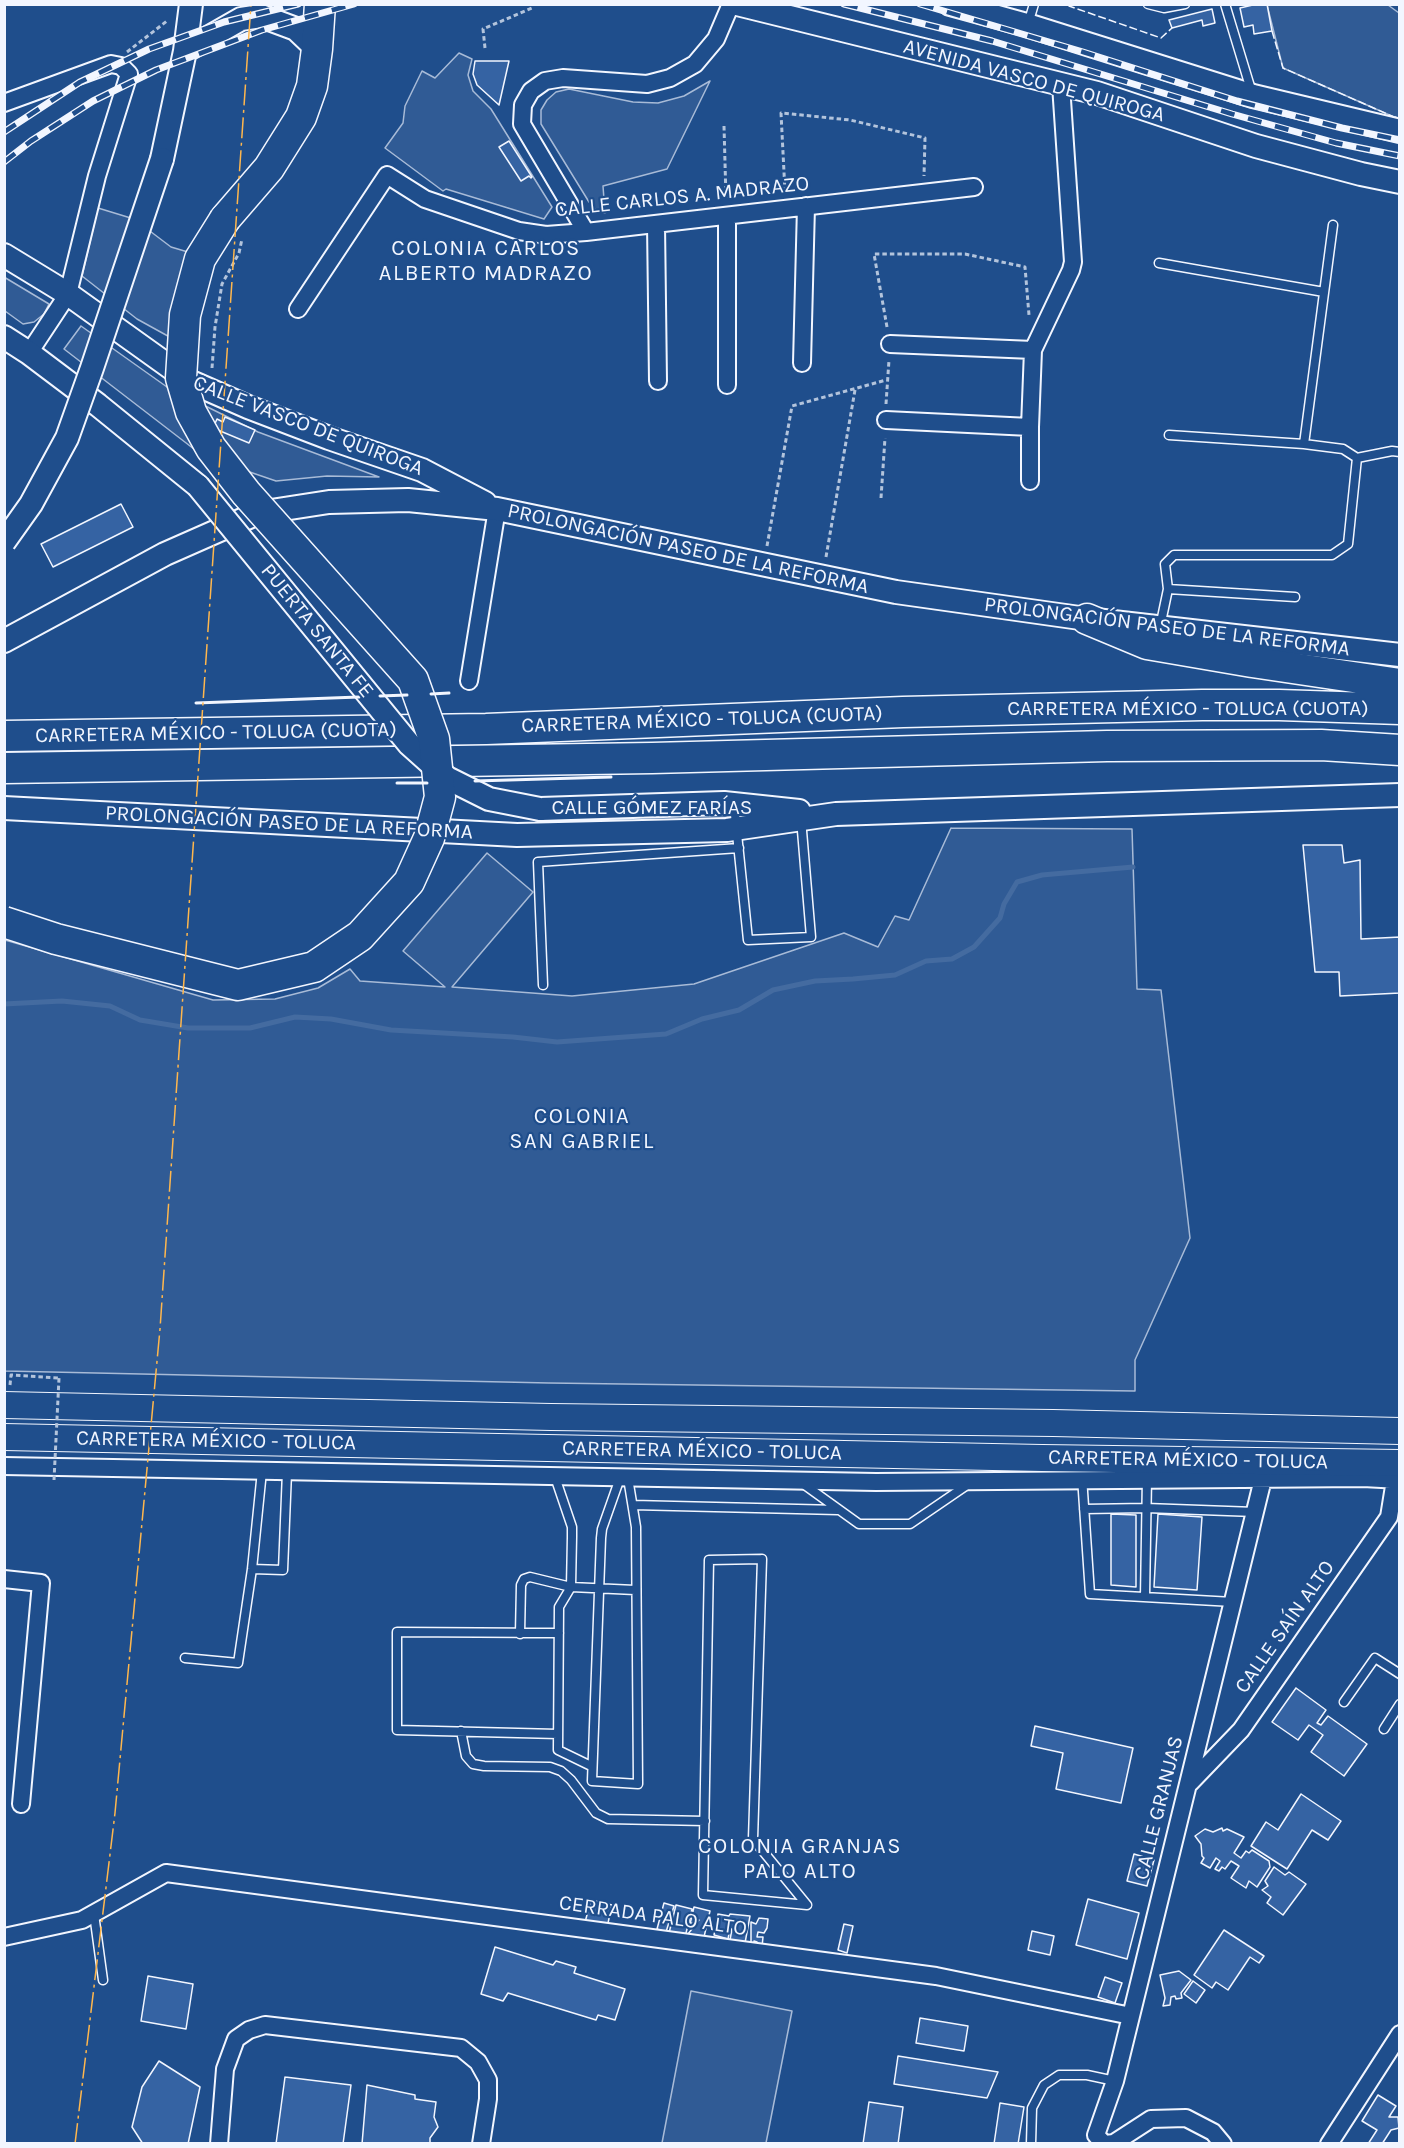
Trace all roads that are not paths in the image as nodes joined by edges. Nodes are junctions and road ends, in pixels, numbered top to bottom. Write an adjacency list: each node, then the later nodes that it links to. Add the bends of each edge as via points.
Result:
1 (191, 4): 11 (main road)
2 (320, 4): 10 (highway)
3 (731, 4): 22 (street, via 716,39 695,64 670,78 647,84 563,78 545,81 531,91 523,105 522,124)
4 (737, 4): 12 (main road, AVENIDA VASCO DE QUIROGA)
5 (950, 4): 9 (main road)
6 (1148, 4): 7 (lane, via 1164,8)
7 (1185, 4)
8 (1225, 4): 13 (lane)
9 (1031, 15): 13 (main road)
10 (317, 49): 11 (main road, via 296,29 261,16 241,19); 63 (highway, bridge, via 312,86 301,117 234,225 200,259 185,315 181,378 191,412 211,448 246,493 413,680 434,739 439,786 440,797 429,838 409,882 360,936 314,967 238,984 56,939)
11 (185, 51): 43 (main road, bridge, via 162,159 67,438 31,504)
12 (1061, 85): 16 (main road, AVENIDA VASCO DE QUIROGA, via 1256,146); 30 (street, via 1073,262)
13 (1253, 96): 15 (main road)
14 (4, 103): 26 (street, via 111,64 121,66 129,74 97,176)
15 (1400, 131)
16 (1400, 182)
17 (974, 187): 18 (street, CALLE CARLOS A. MADRAZO)
18 (806, 207): 19 (street, CALLE CARLOS A. MADRAZO); 32 (street)
19 (727, 216): 20 (street, CALLE CARLOS A. MADRAZO); 34 (street)
20 (656, 224): 22 (street, CALLE CARLOS A. MADRAZO); 33 (street)
21 (1333, 225): 25 (lane)
22 (586, 232): 27 (street, CALLE CARLOS A. MADRAZO, via 546,235 519,231 425,198 387,175)
23 (4, 255): 26 (main road, CALLE VASCO DE QUIROGA)
24 (1159, 263): 25 (lane)
25 (1324, 292): 38 (lane)
26 (68, 294): 31 (street); 42 (main road, CALLE VASCO DE QUIROGA, via 190,382 329,438 422,470)
27 (298, 309)
28 (4, 337): 31 (main road)
29 (890, 344): 30 (street)
30 (1033, 350): 36 (street)
31 (29, 353): 59 (main road, PUERTA SANTA FE, bridge, via 198,486 409,744 447,778 489,799)
32 (802, 363)
33 (658, 381)
34 (727, 385)
35 (886, 420): 36 (street)
36 (1030, 427): 41 (street)
37 (1168, 435): 38 (lane)
38 (1304, 444): 40 (lane, via 1343,448)
39 (1400, 452): 40 (lane)
40 (1357, 458): 44 (lane, via 1348,544 1332,555 1174,555 1165,564)
41 (1030, 481)
42 (497, 509): 46 (main road, PROLONGACIÓN PASEO DE LA REFORMA, via 896,592); 48 (main road, PROLONGACIÓN PASEO DE LA REFORMA, via 408,500 329,502 258,513 165,554); 50 (street)
43 (4, 542)
44 (1168, 589): 45 (lane); 47 (lane)
45 (1296, 597)
46 (1087, 619): 47 (main road, PROLONGACIÓN PASEO DE LA REFORMA); 51 (highway, via 1148,644)
47 (1160, 628): 49 (main road, PROLONGACIÓN PASEO DE LA REFORMA)
48 (4, 641)
49 (1400, 655)
50 (469, 681)
51 (1400, 684)
52 (1400, 709): 53 (highway, CARRETERA MÉXICO - TOLUCA (CUOTA), via 1202,705 903,712 486,729)
53 (4, 736)
54 (1400, 750): 55 (highway, CARRETERA MÉXICO - TOLUCA (CUOTA), via 1321,745 1107,746)
55 (4, 768)
56 (1400, 795): 60 (main road, CALLE GÓMEZ FARÍAS)
57 (734, 805): 59 (main road, CALLE GÓMEZ FARÍAS); 60 (main road, CALLE GÓMEZ FARÍAS); 61 (lane)
58 (4, 808): 62 (main road, PROLONGACIÓN PASEO DE LA REFORMA)
59 (540, 809)
60 (800, 815): 61 (main road, PROLONGACIÓN PASEO DE LA REFORMA); 61 (lane, via 811,937 748,940)
61 (738, 838): 62 (main road, PROLONGACIÓN PASEO DE LA REFORMA)
62 (641, 843): 64 (lane, via 538,862)
63 (4, 922)
64 (543, 985)
65 (4, 1405): 66 (main road, CARRETERA MÉXICO - TOLUCA)
66 (1400, 1431)
67 (4, 1437): 69 (main road, CARRETERA MÉXICO - TOLUCA)
68 (4, 1466): 71 (street)
69 (1082, 1469): 70 (main road, CARRETERA MÉXICO - TOLUCA); 78 (street); 81 (lane)
70 (1147, 1470): 73 (main road, CARRETERA MÉXICO - TOLUCA); 76 (street); 80 (lane)
71 (262, 1472): 72 (street); 84 (lane)
72 (287, 1472): 74 (street); 84 (lane, via 283,1570)
73 (1398, 1474): 76 (street); 101 (street, CALLE SAÍN ALTO, via 1389,1516 1241,1730)
74 (555, 1477): 75 (street); 86 (lane, via 572,1527)
75 (624, 1478): 77 (street); 79 (lane); 87 (lane, via 602,1529)
76 (1263, 1479): 83 (street, CALLE GRANJAS)
77 (799, 1481): 78 (street); 82 (lane)
78 (972, 1482): 82 (lane, via 909,1524 859,1524)
79 (633, 1505): 82 (lane); 88 (lane)
80 (1146, 1508): 81 (lane); 83 (lane); 89 (lane)
81 (1084, 1509): 89 (lane, via 1090,1594)
82 (838, 1510)
83 (1255, 1512): 90 (street, CALLE GRANJAS)
84 (252, 1569): 93 (lane, via 238,1663)
85 (4, 1579): 102 (street, via 41,1583)
86 (571, 1587): 87 (lane); 91 (lane, via 560,1607); 92 (lane, via 524,1579)
87 (599, 1589): 88 (lane); 100 (lane)
88 (635, 1590): 100 (lane, via 638,1784 592,1782)
89 (1145, 1597): 90 (lane)
90 (1233, 1602): 101 (street, CALLE GRANJAS)
91 (559, 1633): 92 (lane); 99 (lane)
92 (520, 1634): 98 (lane, via 397,1632 397,1730)
93 (185, 1658)
94 (1400, 1674): 95 (lane, via 1375,1658)
95 (1344, 1702)
96 (1400, 1704): 97 (lane)
97 (1384, 1729)
98 (461, 1731): 99 (lane); 103 (lane, via 466,1756 473,1764 550,1767 561,1771 596,1813 608,1819)
99 (558, 1734): 100 (lane, via 558,1750)
100 (591, 1766)
101 (1188, 1785): 107 (street, CALLE GRANJAS)
102 (21, 1804)
103 (705, 1821): 103 (lane, via 709,1560 762,1559 753,1839 807,1905 703,1895)
104 (94, 1914): 105 (street); 106 (lane); 107 (street, CERRADA PALO ALTO, via 166,1873 936,1976)
105 (4, 1937)
106 (103, 1980)
107 (1131, 2016): 109 (street, CALLE GRANJAS)
108 (1400, 2034): 115 (street)
109 (1114, 2081): 112 (lane, via 1087,2075 1059,2075 1044,2085 1032,2108); 113 (street, CALLE GRANJAS, via 1096,2135)
110 (219, 2144): 111 (street, via 225,2069 236,2039 266,2025 461,2048 478,2062 488,2080 489,2099)
111 (481, 2144)
112 (1031, 2144)
113 (1104, 2144): 114 (street, via 1114,2143 1151,2120 1186,2118 1213,2132)
114 (1223, 2144)
115 (1329, 2144)

